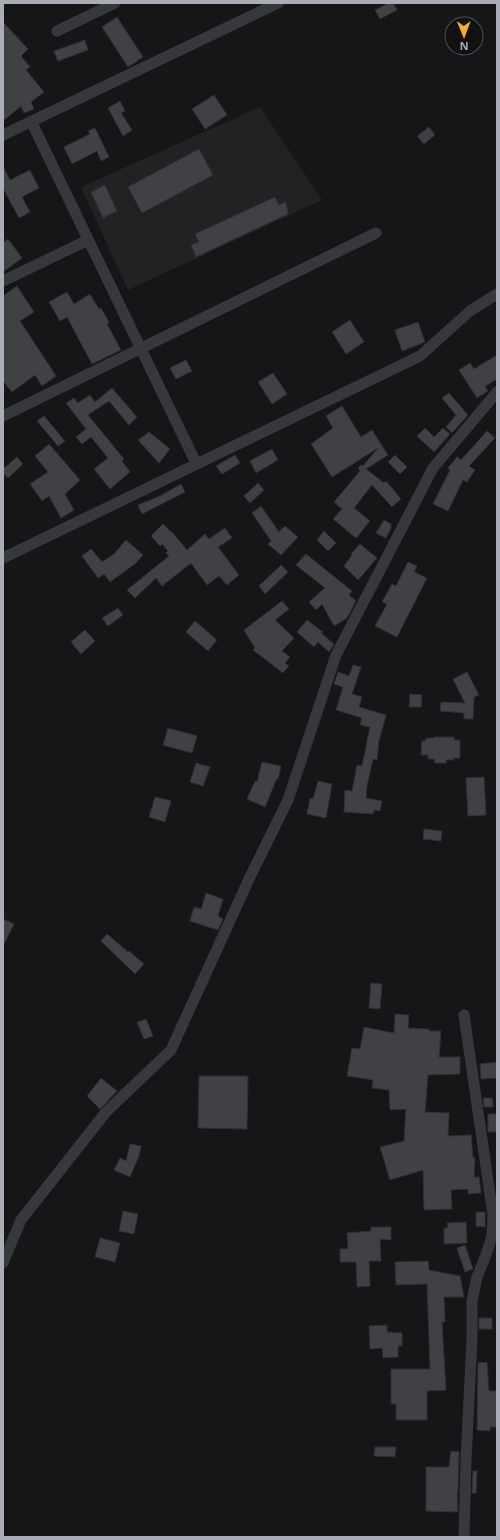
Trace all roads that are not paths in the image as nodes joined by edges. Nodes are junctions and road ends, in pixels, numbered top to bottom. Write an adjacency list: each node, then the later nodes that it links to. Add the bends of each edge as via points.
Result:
1 (115, 3): 3 (street)
2 (278, 3): 4 (street)
3 (57, 31)
4 (31, 121): 5 (street); 7 (street)
5 (3, 135)
6 (376, 232): 10 (street)
7 (88, 240): 8 (street); 10 (street)
8 (3, 281)
9 (497, 294): 13 (street, via 470,310 420,356)
10 (140, 349): 12 (street); 13 (street)
11 (497, 392): 16 (street, via 433,468 336,655 288,800 171,1050 106,1112 21,1220)
12 (3, 416)
13 (196, 464): 14 (street)
14 (3, 558)
15 (464, 1015): 17 (street, via 493,1215 492,1236 477,1277 472,1301)
16 (3, 1263)
17 (464, 1537)

